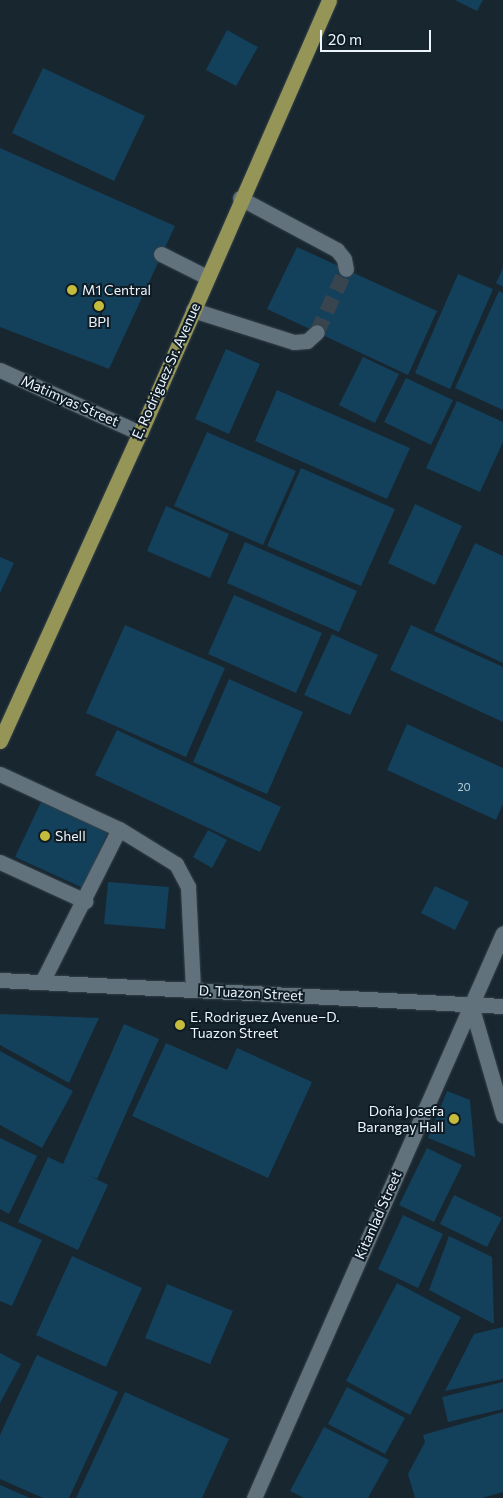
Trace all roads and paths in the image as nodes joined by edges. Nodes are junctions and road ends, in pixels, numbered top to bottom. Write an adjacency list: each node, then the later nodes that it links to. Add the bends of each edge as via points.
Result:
1 (329, 0): 2 (main road, E. Rodriguez Sr. Avenue)
2 (240, 198): 4 (street, via 337,250); 5 (main road, E. Rodriguez Sr. Avenue)
3 (161, 254): 5 (street)
4 (346, 269)
5 (207, 278): 6 (main road, E. Rodriguez Sr. Avenue)
6 (193, 310): 7 (street, via 294,342 307,341); 9 (main road, E. Rodriguez Sr. Avenue)
7 (317, 332)
8 (0, 370): 9 (street, Matimyas Street)
9 (140, 433): 10 (main road, E. Rodriguez Sr. Avenue)
10 (0, 741)
11 (0, 774): 12 (street)
12 (119, 828): 14 (street); 18 (street, via 176,864 188,887)
13 (0, 862): 14 (street)
14 (85, 901): 17 (street)
15 (503, 933): 19 (street, Kitanlad Street)
16 (0, 980): 17 (street, D. Tuazon Street)
17 (42, 982): 18 (street, D. Tuazon Street)
18 (193, 990): 19 (street, D. Tuazon Street)
19 (471, 1004): 20 (street, D. Tuazon Street); 21 (street); 22 (street, Kitanlad Street)
20 (503, 1006)
21 (503, 1114)
22 (254, 1498)

